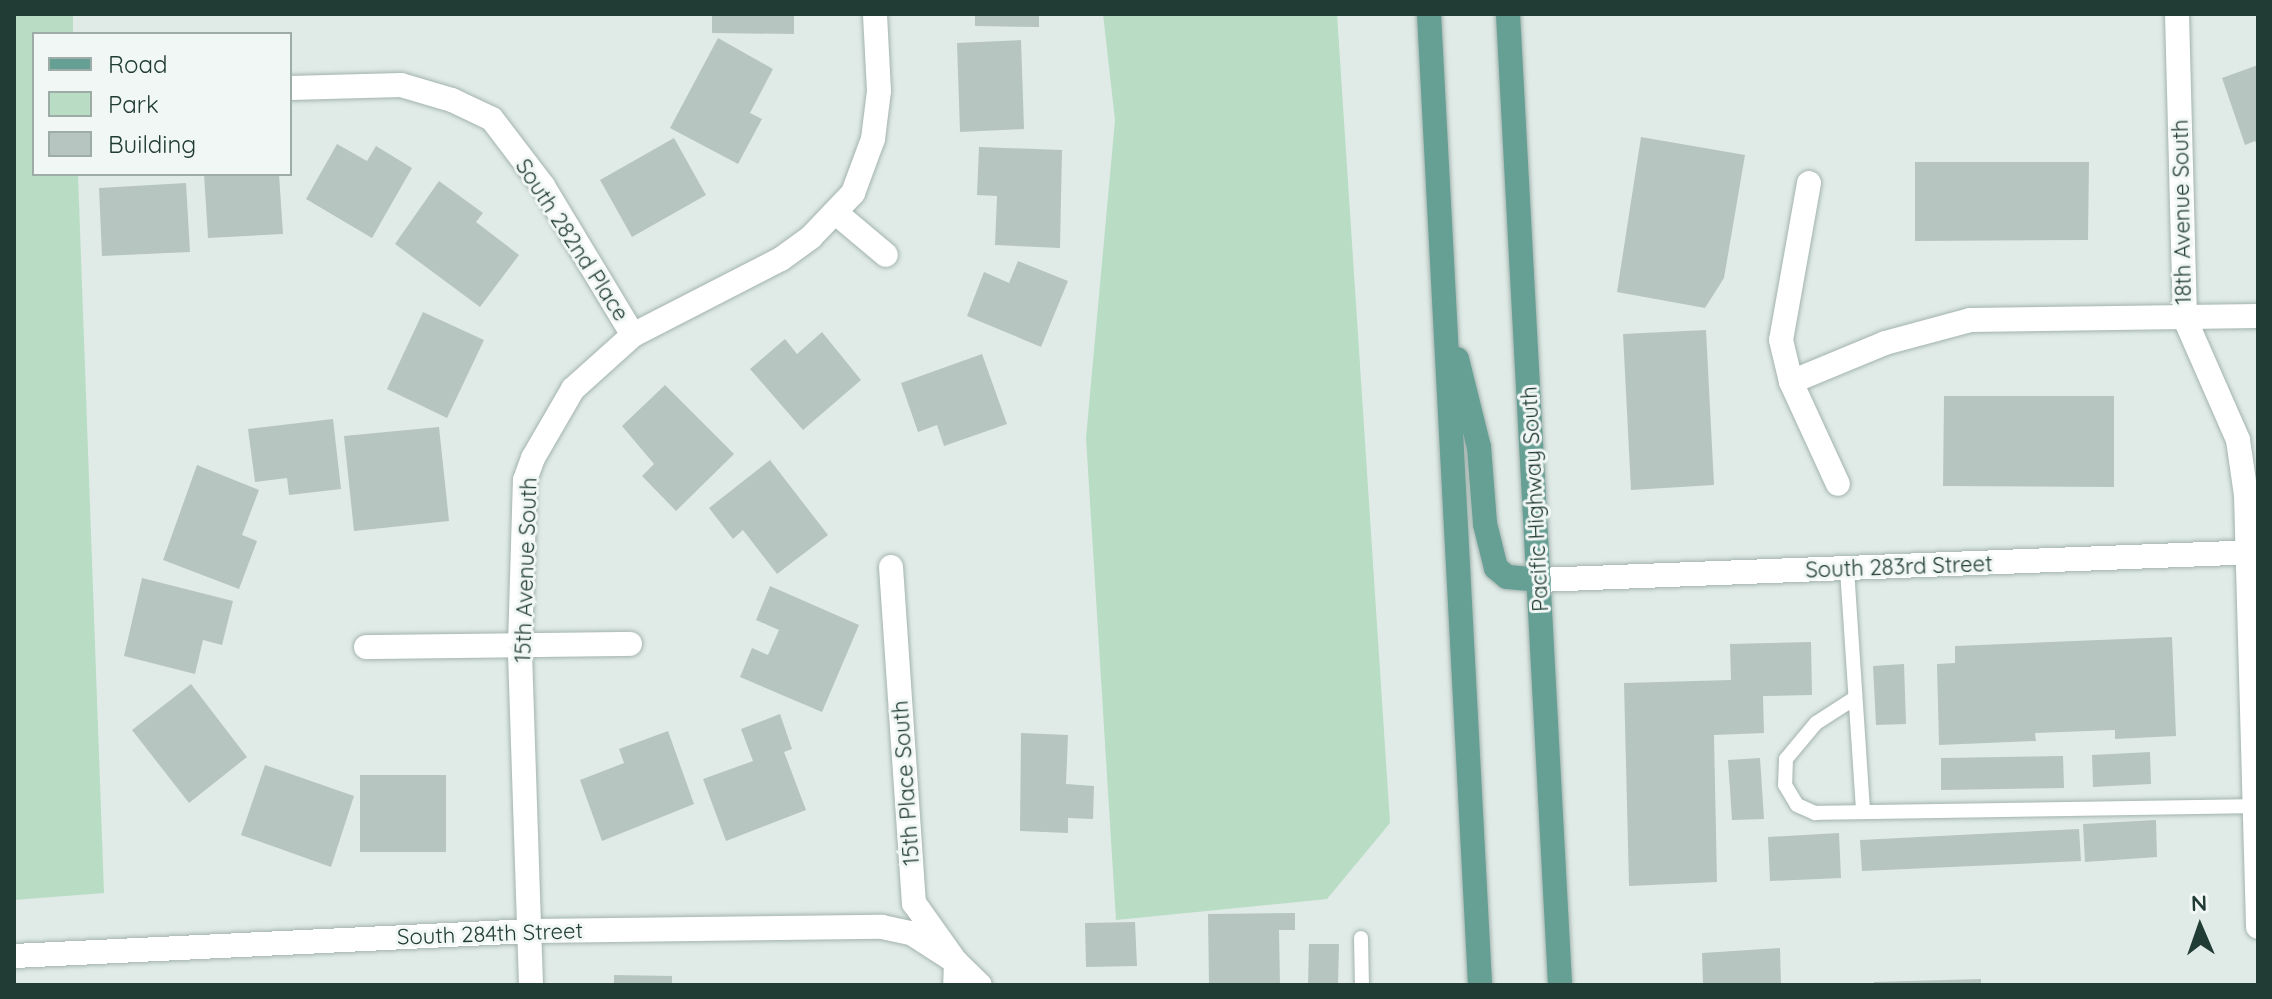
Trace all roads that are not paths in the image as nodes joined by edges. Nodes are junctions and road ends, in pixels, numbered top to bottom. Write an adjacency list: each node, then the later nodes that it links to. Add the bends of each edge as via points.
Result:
1 (875, 14): 7 (street, 15th Avenue South, via 879,91 873,139 861,178)
2 (1429, 14): 9 (main road)
3 (1508, 14): 18 (main road, Pacific Highway South)
4 (2177, 14): 11 (street, 18th Avenue South)
5 (292, 88): 12 (street, South 282nd Place, via 401,85 492,119 543,186)
6 (1809, 183): 13 (street, via 1781,340)
7 (836, 213): 8 (street); 12 (street, 15th Avenue South, via 781,259)
8 (886, 255)
9 (1444, 306): 18 (main road, via 1479,447 1485,524 1496,568 1507,577); 33 (main road)
10 (2258, 316): 11 (street)
11 (2185, 319): 13 (street, via 1970,320 1885,343); 15 (street, 18th Avenue South, via 2238,440)
12 (633, 335): 20 (street, 15th Avenue South, via 573,389 525,480)
13 (1791, 382): 14 (street)
14 (1838, 484)
15 (2254, 553): 17 (street, South 283rd Street); 23 (street, 18th Avenue South)
16 (891, 567): 29 (street, 15th Place South, via 914,903)
17 (1847, 569): 18 (street, South 283rd Street); 22 (lane)
18 (1539, 580): 34 (main road, Pacific Highway South)
19 (630, 644): 20 (street)
20 (520, 646): 21 (street); 26 (street, 15th Avenue South)
21 (366, 647)
22 (1855, 698): 24 (lane); 24 (lane, via 1799,741 1786,759 1785,785 1797,805 1815,813)
23 (2255, 806): 24 (lane); 25 (street, 18th Avenue South)
24 (1863, 809)
25 (2258, 927)
26 (531, 931): 28 (street, South 284th Street); 29 (street, South 284th Street, via 882,927 911,933); 30 (street, 15th Avenue South)
27 (1361, 938): 32 (lane)
28 (14, 956)
29 (956, 974): 31 (street)
30 (531, 985)
31 (980, 985)
32 (1362, 985)
33 (1480, 985)
34 (1560, 985)

